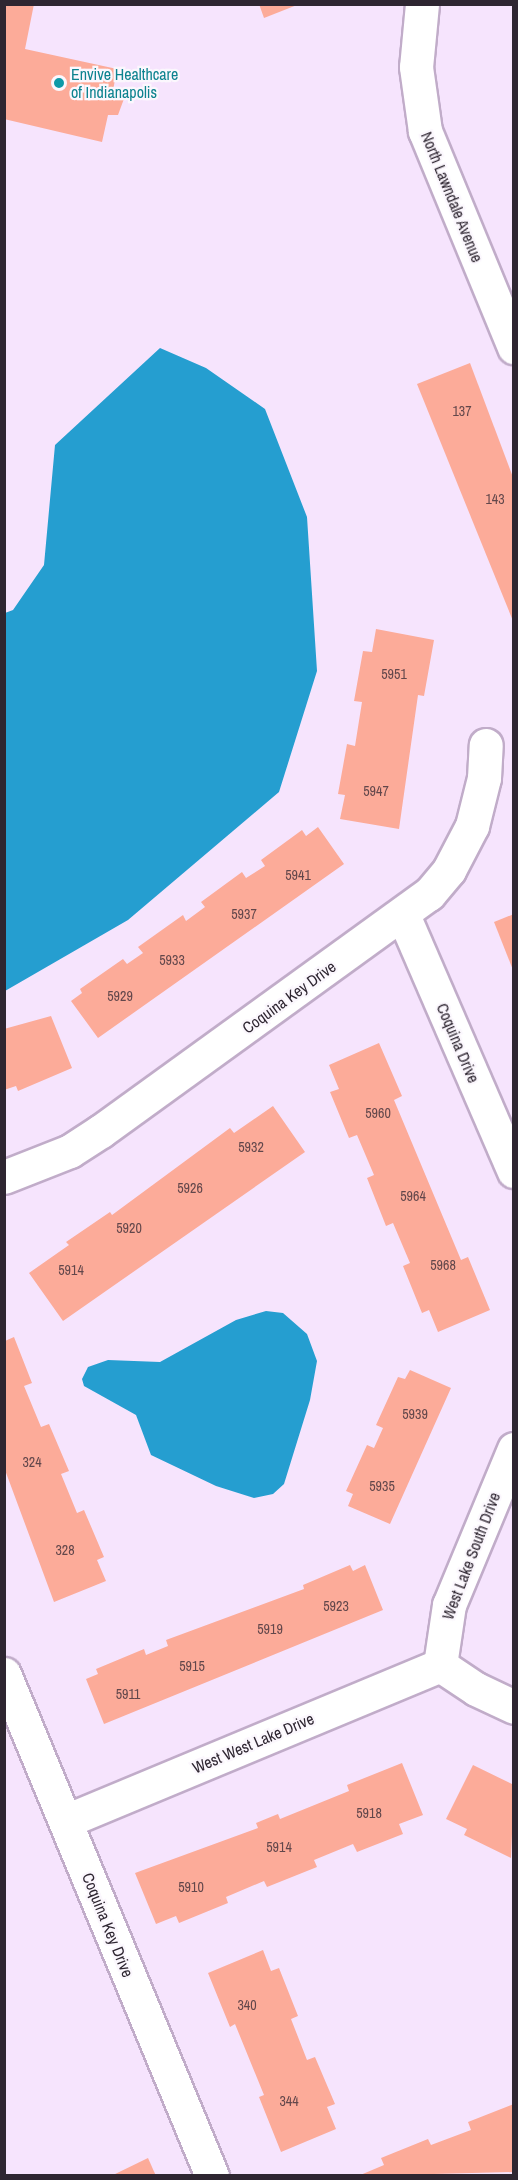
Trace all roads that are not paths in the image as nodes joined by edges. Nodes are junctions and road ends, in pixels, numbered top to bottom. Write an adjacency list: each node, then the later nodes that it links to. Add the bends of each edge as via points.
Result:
1 (422, 4): 2 (street, North Lawndale Avenue, via 417,67 425,131)
2 (513, 347)
3 (486, 745): 4 (street, Coquina Key Drive, via 478,811 458,856 429,894)
4 (404, 915): 5 (street, Coquina Drive); 6 (street, Coquina Key Drive, via 85,1141)
5 (513, 1171)
6 (4, 1177)
7 (513, 1449): 8 (street, West Lake South Drive, via 449,1605)
8 (440, 1665): 10 (street); 11 (street, West West Lake Drive)
9 (4, 1674): 11 (street, Coquina Key Drive)
10 (513, 1707)
11 (66, 1821): 12 (street, Coquina Key Drive)
12 (212, 2175)

